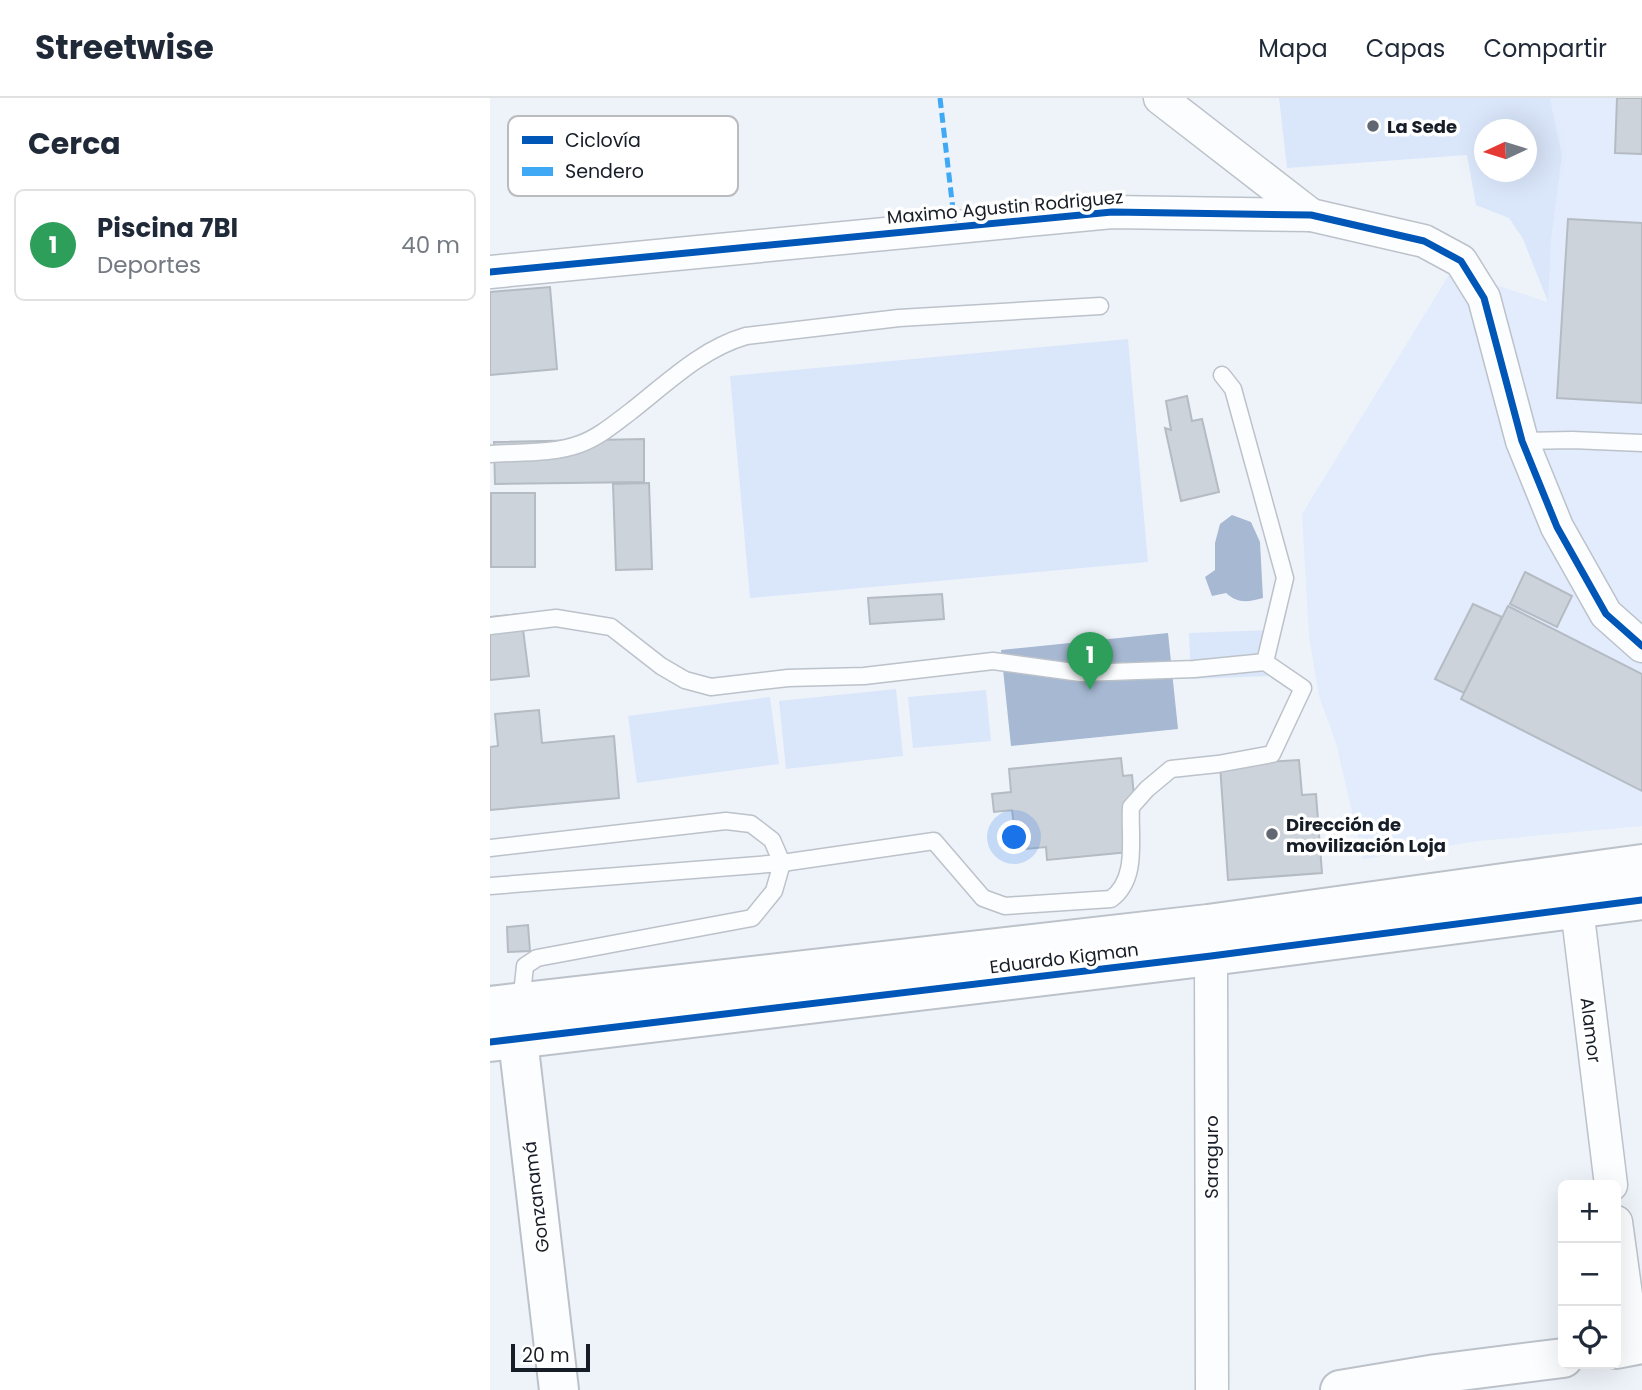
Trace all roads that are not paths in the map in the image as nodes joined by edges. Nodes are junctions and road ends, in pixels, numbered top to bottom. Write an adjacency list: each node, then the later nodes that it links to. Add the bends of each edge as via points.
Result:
1 (1160, 98): 2 (street)
2 (1311, 215): 3 (street, Maximo Agustin Rodriguez, via 1112,212); 6 (street, Maximo Agustin Rodriguez, via 1424,241 1461,261 1484,298)
3 (490, 272)
4 (1100, 306): 8 (lane, via 899,317 746,336 703,355 602,434 579,445)
5 (1222, 375): 11 (lane, via 1233,389 1285,579)
6 (1522, 441): 7 (lane); 10 (street, Maximo Agustin Rodriguez, via 1557,527 1606,614)
7 (1642, 443)
8 (490, 454)
9 (490, 626): 11 (lane, via 556,618 611,627 661,666 685,680 711,687 993,661 1081,673)
10 (1642, 646)
11 (1265, 662): 13 (lane, via 1303,688 1272,754 1171,769 1147,789 1131,807 1131,869 1123,890 1111,899 1005,906 983,898 934,841)
12 (490, 848): 13 (lane, via 726,821 751,824 772,840)
13 (782, 863): 15 (lane); 19 (lane, via 774,891 752,918 537,958 525,966)
14 (1642, 864): 16 (street, Eduardo Kigman)
15 (490, 886)
16 (1574, 891): 17 (street, Eduardo Kigman); 18 (street, Eduardo Kigman); 20 (street, Alamor)
17 (1642, 900)
18 (1210, 940): 19 (street, Eduardo Kigman); 26 (street, Saraguro)
19 (506, 1019): 25 (street, Gonzanamá)
20 (1610, 1180)
21 (1618, 1243): 22 (street)
22 (1630, 1347)
23 (1558, 1359): 24 (street)
24 (1437, 1382): 27 (street)
25 (559, 1390)
26 (1212, 1390)
27 (1340, 1390)

